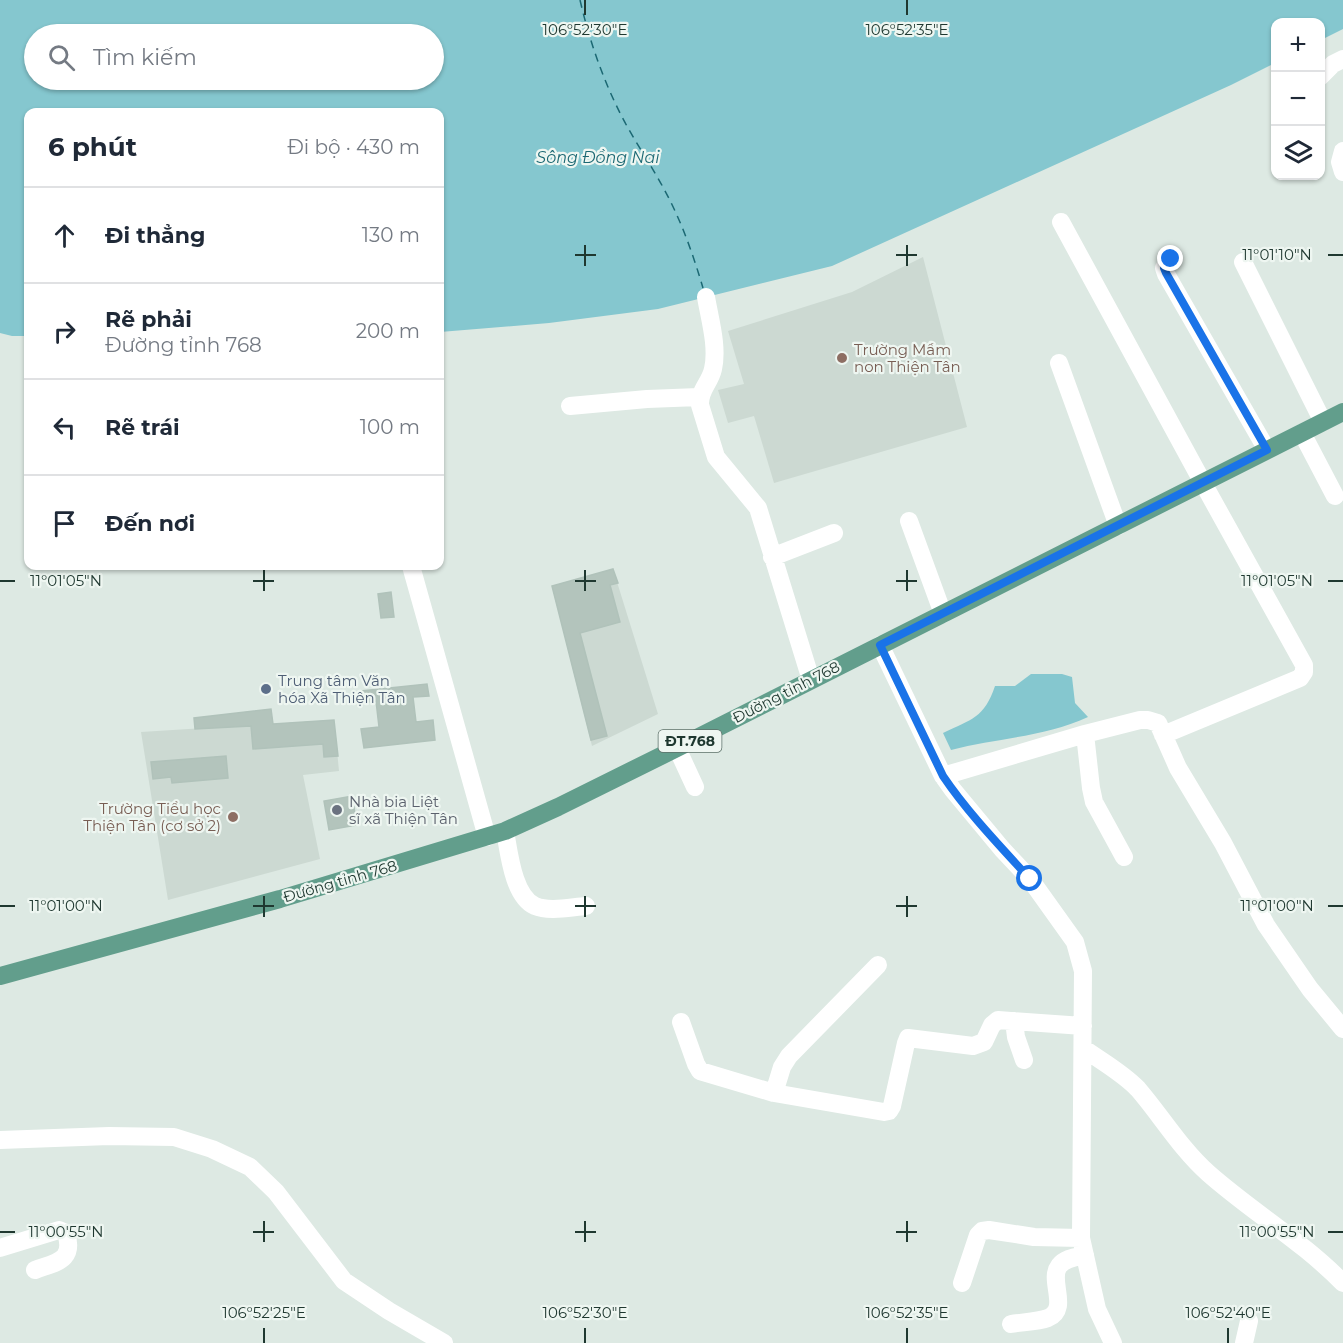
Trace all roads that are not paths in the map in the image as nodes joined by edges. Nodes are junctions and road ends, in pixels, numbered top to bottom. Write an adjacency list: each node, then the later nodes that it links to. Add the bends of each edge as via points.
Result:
1 (1343, 59): 2 (street)
2 (1325, 72)
3 (1343, 151): 4 (street)
4 (1343, 172)
5 (1061, 222): 16 (street)
6 (1171, 259): 15 (street, via 1164,268 1166,273)
7 (1243, 262): 13 (street)
8 (706, 297): 10 (street, via 714,345 713,368)
9 (1059, 363): 19 (street)
10 (699, 397): 11 (street); 21 (street, via 716,457 758,508)
11 (570, 406)
12 (1343, 412): 13 (main road, Đường tỉnh 768 / ĐT.768)
13 (1323, 422): 14 (main road, Đường tỉnh 768 / ĐT.768)
14 (1302, 433): 15 (main road, Đường tỉnh 768 / ĐT.768); 17 (street)
15 (1267, 450): 16 (main road, Đường tỉnh 768 / ĐT.768)
16 (1203, 483): 19 (main road, Đường tỉnh 768 / ĐT.768); 27 (street, via 1304,665 1304,672 1300,678)
17 (1335, 496)
18 (909, 521): 23 (street)
19 (1118, 526): 23 (main road, Đường tỉnh 768 / ĐT.768)
20 (834, 533): 21 (street)
21 (772, 557): 25 (street)
22 (412, 570): 31 (street)
23 (943, 614): 24 (main road, Đường tỉnh 768 / ĐT.768)
24 (880, 645): 25 (main road, Đường tỉnh 768 / ĐT.768); 29 (street)
25 (811, 680): 28 (main road, Đường tỉnh 768 / ĐT.768)
26 (1085, 734): 27 (street, via 1148,720 1158,723); 29 (street); 32 (street, via 1094,802)
27 (1163, 735): 39 (street, via 1266,926)
28 (677, 748): 30 (street); 31 (main road, Đường tỉnh 768 / ĐT.768)
29 (943, 776): 38 (street, via 1030,879 1075,942 1083,971)
30 (695, 787)
31 (496, 834): 33 (street, via 524,897 536,906); 35 (main road, Đường tỉnh 768 / ĐT.768)
32 (1124, 857)
33 (586, 906)
34 (878, 965): 42 (street, via 789,1056)
35 (0, 976)
36 (1014, 1021): 38 (street); 41 (street); 42 (street, via 998,1020 978,1046 908,1038 889,1111)
37 (681, 1022): 42 (street, via 700,1071)
38 (1083, 1026): 40 (street)
39 (1343, 1029)
40 (1083, 1048): 44 (street); 48 (street, via 1137,1088 1208,1173)
41 (1024, 1060)
42 (774, 1093)
43 (0, 1140): 51 (street, via 174,1137 212,1149 250,1167 276,1192 344,1281)
44 (1083, 1246): 47 (street, via 982,1231); 50 (street, via 1058,1266 1056,1312 1049,1318); 52 (street, via 1097,1309)
45 (0, 1248): 46 (street, via 59,1230 66,1233 70,1245 63,1259)
46 (34, 1270)
47 (962, 1283)
48 (1343, 1283)
49 (1249, 1321): 53 (street)
50 (1011, 1324)
51 (444, 1343)
52 (1113, 1343)
53 (1244, 1343)

